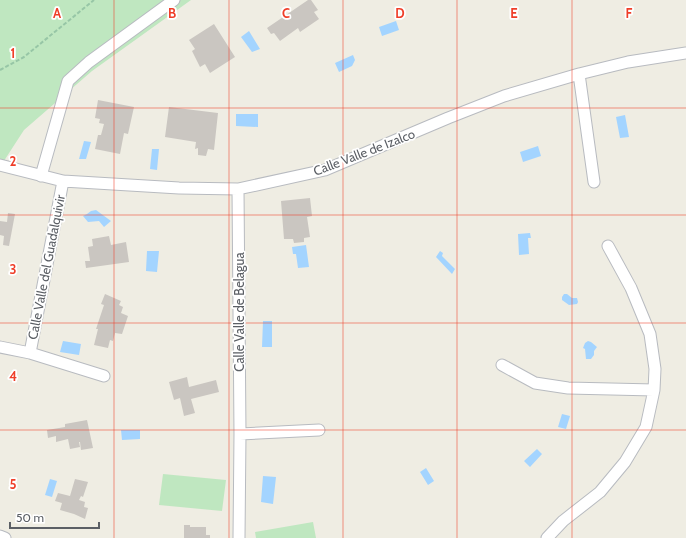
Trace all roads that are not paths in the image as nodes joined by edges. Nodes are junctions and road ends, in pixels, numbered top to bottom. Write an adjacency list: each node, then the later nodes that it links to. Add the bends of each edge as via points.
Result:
1 (174, 0): 5 (street, via 89,62 68,81)
2 (686, 53): 3 (street, Calle Valle de Izalco, via 628,62)
3 (579, 74): 7 (street); 8 (street, Calle Valle de Izalco, via 504,96 325,170)
4 (0, 165): 5 (street, Calle Valle de Izalco)
5 (41, 176): 6 (street, Calle Valle de Izalco)
6 (62, 181): 8 (street, Calle Valle de Izalco); 11 (street, Calle Valle del Guadalquivir)
7 (594, 182)
8 (238, 189): 16 (street, Calle Valle de Belagua)
9 (608, 246): 14 (street, via 631,288 650,334 655,369)
10 (0, 347): 11 (street, Calle Valle del Guadalquivir)
11 (30, 354): 13 (street, Calle Valle del Guadalquivir)
12 (502, 365): 14 (street, via 535,383 568,388)
13 (104, 376)
14 (654, 390): 20 (street, via 646,427 625,462 600,492 563,521)
15 (319, 430): 16 (street)
16 (240, 434): 19 (street, Calle Valle de Belagua)
17 (0, 536): 18 (street)
18 (5, 538)
19 (239, 538)
20 (547, 538)

